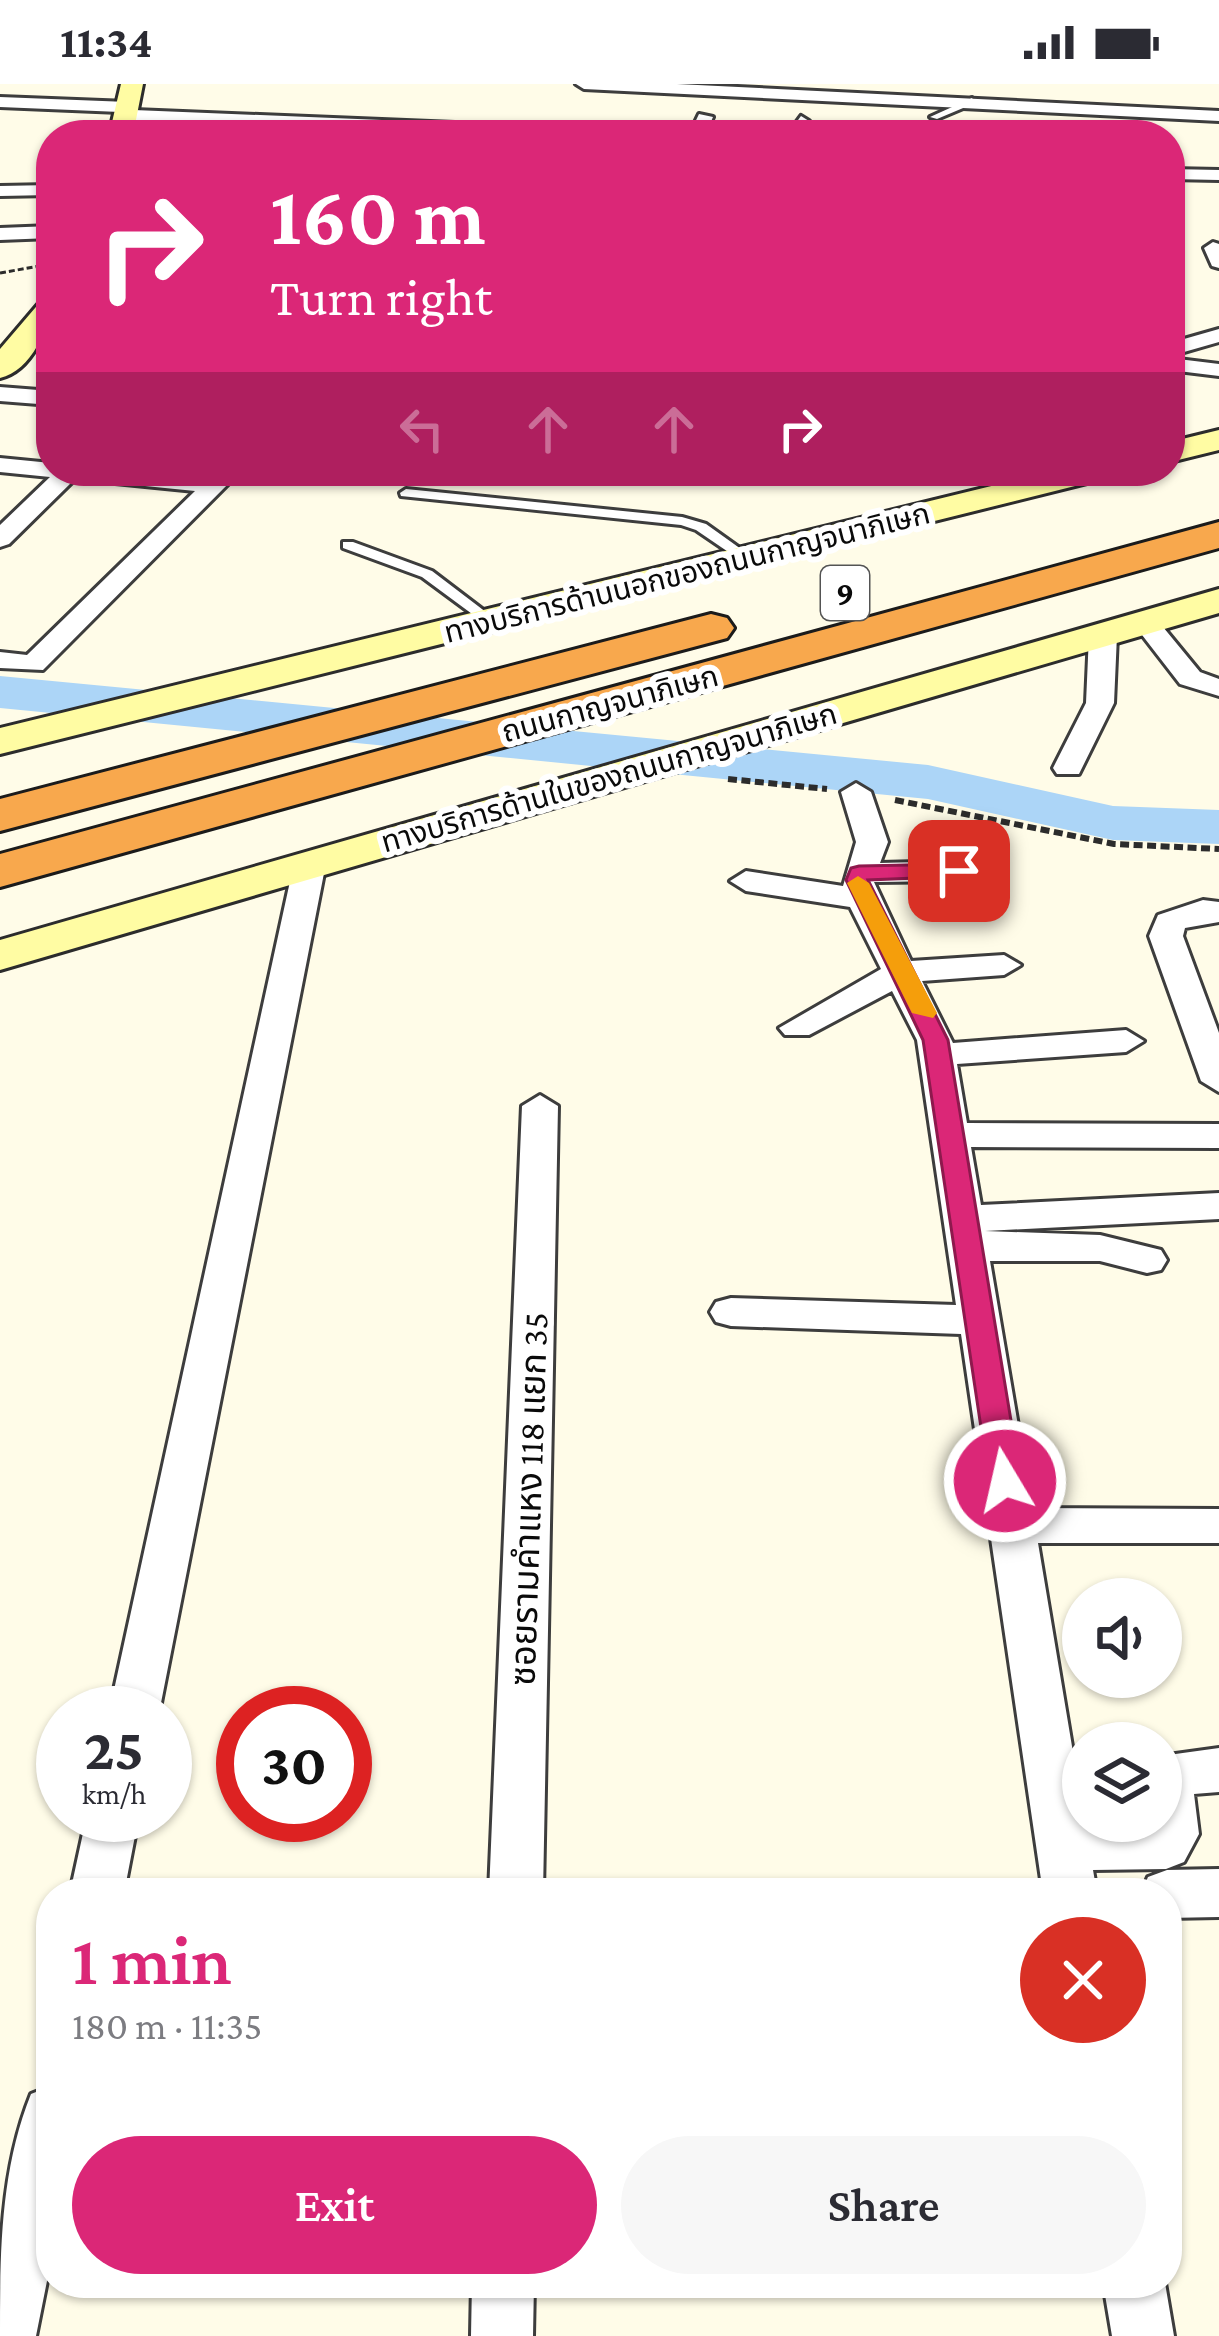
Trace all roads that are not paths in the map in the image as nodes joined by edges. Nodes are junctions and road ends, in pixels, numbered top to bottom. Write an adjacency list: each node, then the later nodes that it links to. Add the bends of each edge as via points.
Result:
1 (584, 84): 3 (street)
2 (921, 84): 4 (street)
3 (972, 101): 9 (street); 10 (lane)
4 (1219, 101)
5 (0, 102): 7 (street)
6 (516, 110): 13 (street)
7 (126, 113): 11 (street); 12 (street)
8 (613, 114): 14 (street)
9 (1219, 116)
10 (934, 117)
11 (180, 120)
12 (303, 120)
13 (507, 120)
14 (609, 120)
15 (1185, 160): 16 (street)
16 (1215, 165): 17 (street)
17 (1185, 170)
18 (36, 190): 19 (street)
19 (0, 191)
20 (36, 211): 21 (street)
21 (0, 212)
22 (23, 233): 23 (street); 24 (street); 25 (street)
23 (36, 233)
24 (0, 234)
25 (7, 266)
26 (1219, 335): 27 (street)
27 (1185, 345)
28 (1185, 366): 29 (street)
29 (1219, 370)
30 (0, 394): 31 (street)
31 (36, 397)
32 (1219, 440): 33 (main road)
33 (1185, 448)
34 (0, 465): 35 (street)
35 (36, 469)
36 (53, 486): 42 (street)
37 (215, 486): 51 (street, via 33,664)
38 (990, 486): 44 (main road, ทางบริการด้านนอกของถนนกาญจนาภิเษก)
39 (1219, 493): 45 (highway)
40 (406, 494): 44 (lane, via 682,521)
41 (1219, 535): 60 (highway, ถนนกาญจนาภิเษก / 9)
42 (0, 539)
43 (349, 545): 48 (lane, via 427,574)
44 (748, 559): 48 (main road, ทางบริการด้านนอกของถนนกาญจนาภิเษก)
45 (970, 560)
46 (1219, 601): 49 (main road, ทางบริการด้านในของถนนกาญจนาภิเษก)
47 (743, 620): 58 (highway, ถนนกาญจนาภิเษก)
48 (492, 622): 52 (main road, ทางบริการด้านนอกของถนนกาญจนาภิเษก, via 398,653)
49 (1145, 622): 50 (main road, ทางบริการด้านในของถนนกาญจนาภิเษก); 53 (street, via 1190,678)
50 (1103, 635): 56 (street, via 1100,703); 59 (main road, ทางบริการด้านในของถนนกาญจนาภิเษก)
51 (0, 660)
52 (299, 672): 54 (main road, ทางบริการด้านนอกของถนนกาญจนาภิเษก); 55 (main road, ทางบริการด้านนอกของถนนกาญจนาภิเษก)
53 (1219, 688)
54 (0, 741)
55 (0, 756)
56 (1068, 768)
57 (856, 793): 63 (street, via 872,842)
58 (0, 815)
59 (310, 863): 65 (main road, ทางบริการด้านในของถนนกาญจนาภิเษก); 84 (street)
60 (0, 871)
61 (959, 871): 63 (street)
62 (746, 881): 63 (street)
63 (861, 886): 67 (street)
64 (1219, 912): 68 (street, via 1170,922 1166,935)
65 (0, 955)
66 (1004, 965): 67 (street)
67 (902, 972): 70 (street); 72 (street)
68 (1180, 977): 69 (street); 73 (street)
69 (1219, 982)
70 (796, 1028)
71 (1126, 1041): 72 (street)
72 (938, 1055): 75 (street)
73 (1219, 1082)
74 (541, 1106): 89 (street, ซอยรามคำแหง 118 แยก 35)
75 (950, 1136): 76 (street); 78 (street)
76 (1219, 1136)
77 (1219, 1206): 78 (street)
78 (965, 1234): 79 (street); 81 (street)
79 (1147, 1260)
80 (731, 1312): 81 (street)
81 (979, 1320): 82 (street)
82 (1012, 1525): 83 (street); 87 (street)
83 (1219, 1526)
84 (140, 1686)
85 (1219, 1770): 87 (street, via 1167,1776 1166,1846)
86 (107, 1842): 88 (street)
87 (1066, 1870)
88 (100, 1878)
89 (516, 1878)
90 (1219, 1893): 91 (street)
91 (1182, 1894)
92 (36, 2186): 95 (street)
93 (503, 2298): 96 (street)
94 (1137, 2298): 97 (street)
95 (5, 2336)
96 (502, 2336)
97 (1143, 2336)

